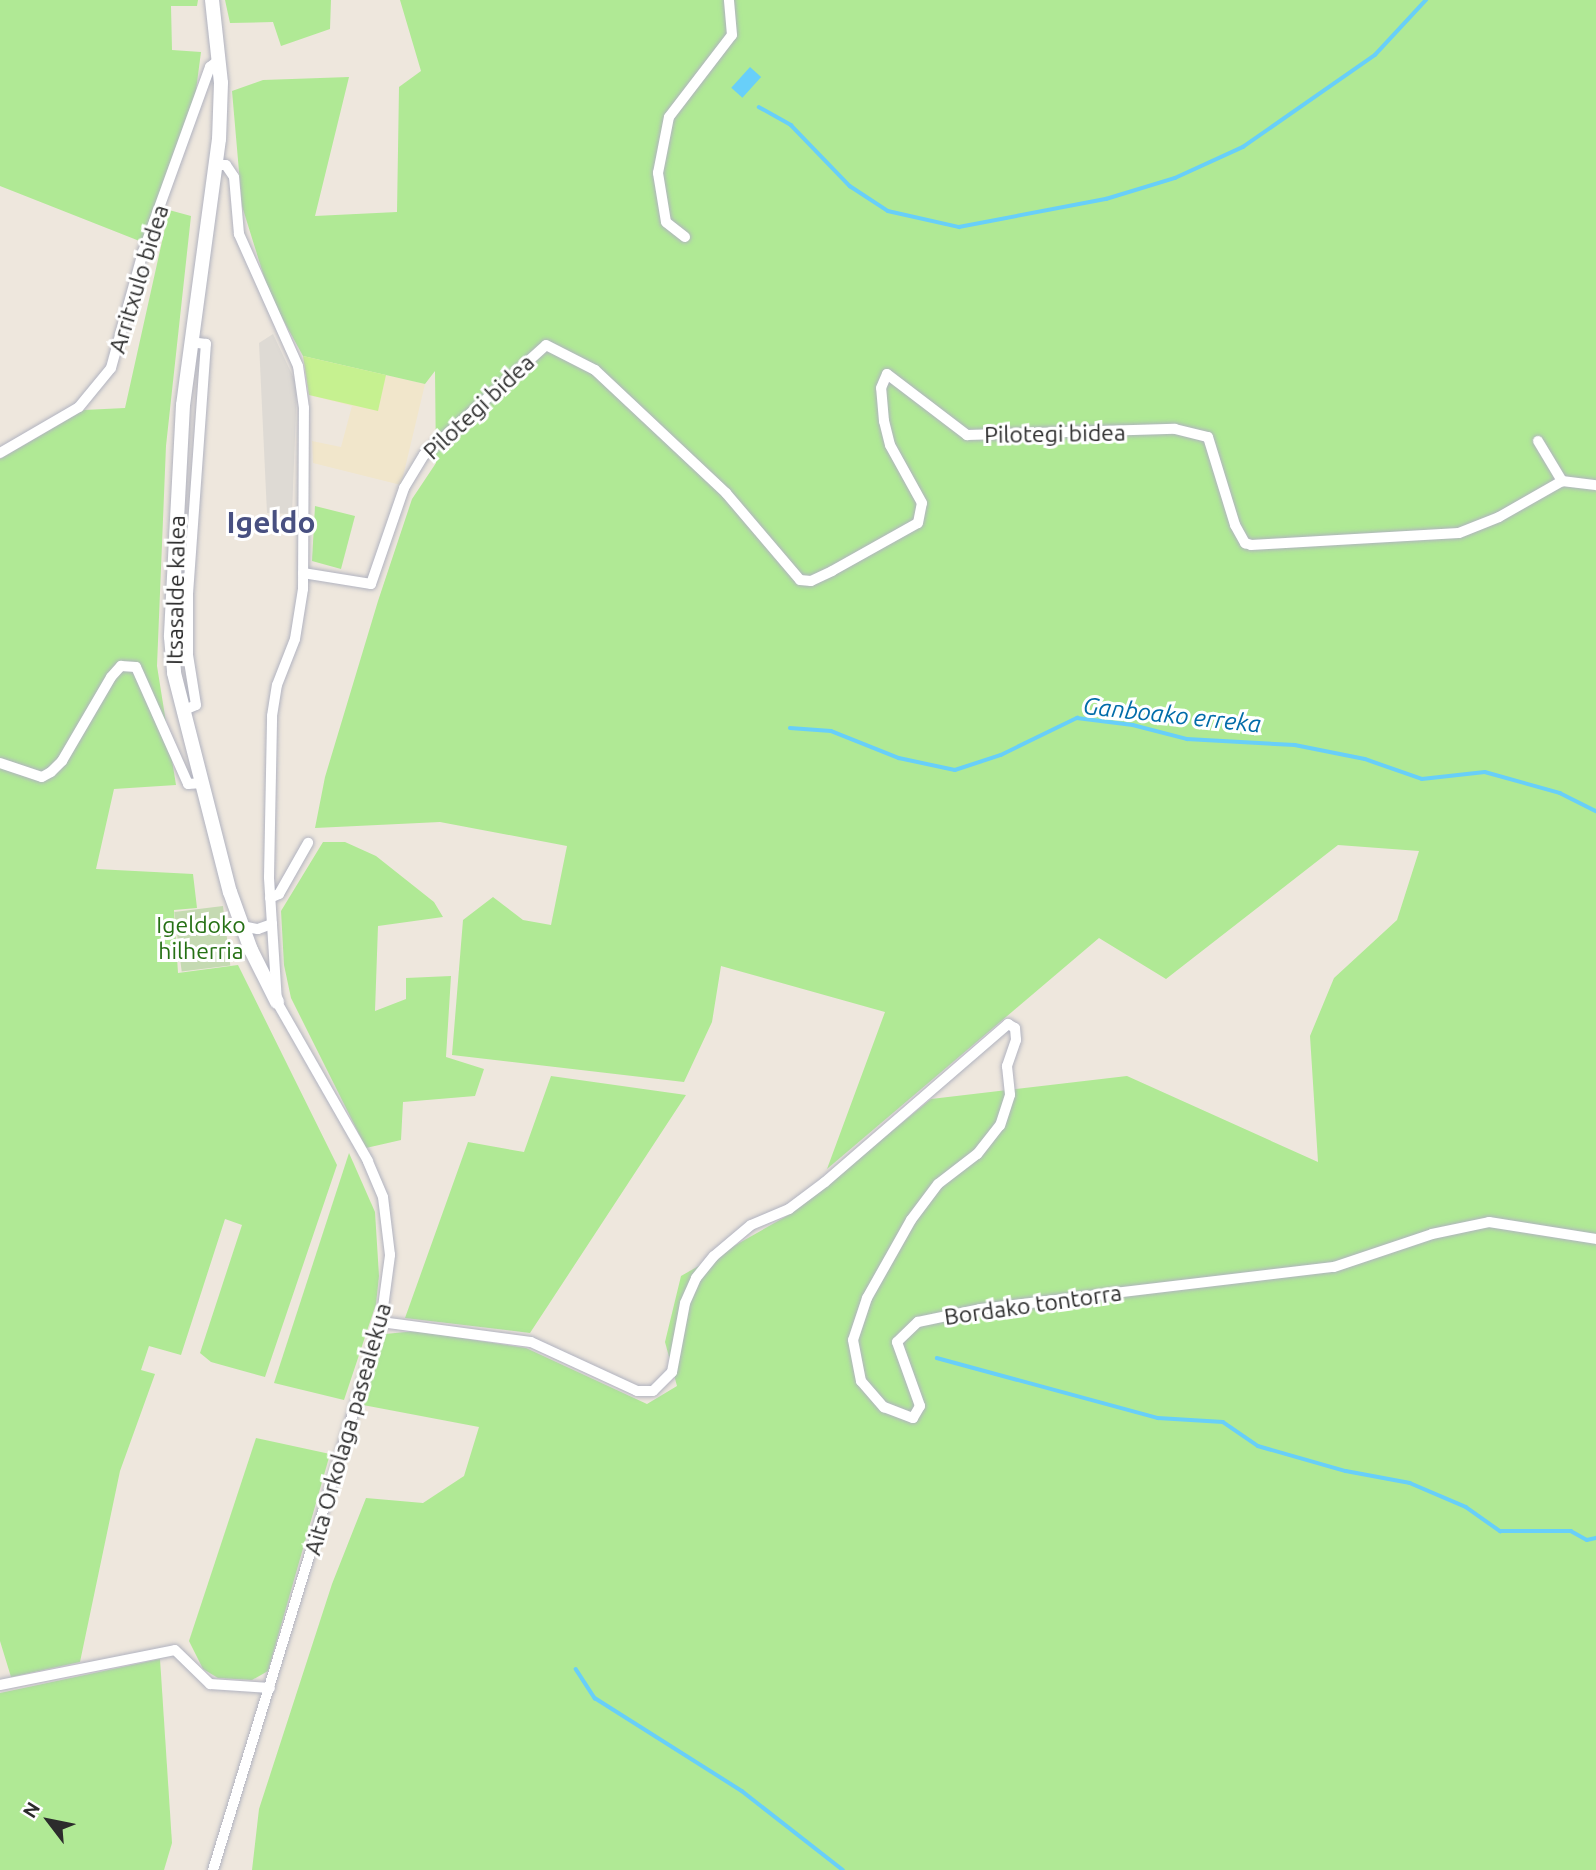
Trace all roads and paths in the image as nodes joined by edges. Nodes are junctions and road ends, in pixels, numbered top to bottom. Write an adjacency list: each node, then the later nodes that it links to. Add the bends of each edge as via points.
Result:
1 (729, 0): 5 (street, via 732,36 669,117 658,173 666,222)
2 (212, 1): 3 (street, Itsasalde kalea)
3 (219, 61): 4 (street, Itsasalde kalea); 7 (street, Arritxulo bidea, via 210,67 143,252 111,368 79,407)
4 (217, 164): 10 (street, Aita Orkolaga pasealekua, via 226,165 234,177 239,234 302,385); 12 (street, Itsasalde kalea, via 190,342 171,637 182,711)
5 (685, 237)
6 (1538, 441): 8 (street)
7 (0, 453)
8 (1562, 481): 9 (street); 10 (street, Pilotegi bidea, via 1460,533 1251,545 1235,525 1208,437 1175,429 967,435 887,374 881,388 884,421 890,446 922,503 918,523 832,571 811,581 800,580 726,493 595,370 546,345 424,455 404,488 371,584)
9 (1596, 485)
10 (303, 573): 14 (street, Aita Orkolaga pasealekua, via 295,639 277,685 272,716)
11 (0, 763): 12 (street, via 42,777 51,772 111,677 121,666 136,667 188,784)
12 (202, 783): 16 (street, Itsasalde kalea)
13 (309, 843): 14 (street, via 279,894)
14 (270, 898): 15 (street, Aita Orkolaga pasealekua)
15 (272, 924): 16 (street, via 258,929); 17 (street, Aita Orkolaga pasealekua)
16 (242, 926): 17 (street, Itsasalde kalea)
17 (276, 1002): 19 (street, Aita Orkolaga pasealekua, via 368,1160 383,1197 390,1255)
18 (1596, 1239): 19 (street, Bordako tontorra, via 1489,1223 1432,1234 1334,1267 980,1309 918,1322 897,1342 920,1406 913,1418 884,1406 861,1381 853,1340 867,1298 911,1220 938,1184 977,1154 1000,1125 1010,1095 1007,1066 1016,1040 1015,1028 1009,1024 825,1182 789,1209 751,1225 714,1256 696,1278 685,1303 672,1372 664,1385 637,1391 531,1342)
19 (381, 1322): 21 (street, Aita Orkolaga pasealekua)
20 (0, 1685): 21 (street, via 175,1650 210,1684)
21 (270, 1688): 22 (street, Aita Orkolaga pasealekua)
22 (214, 1870)

